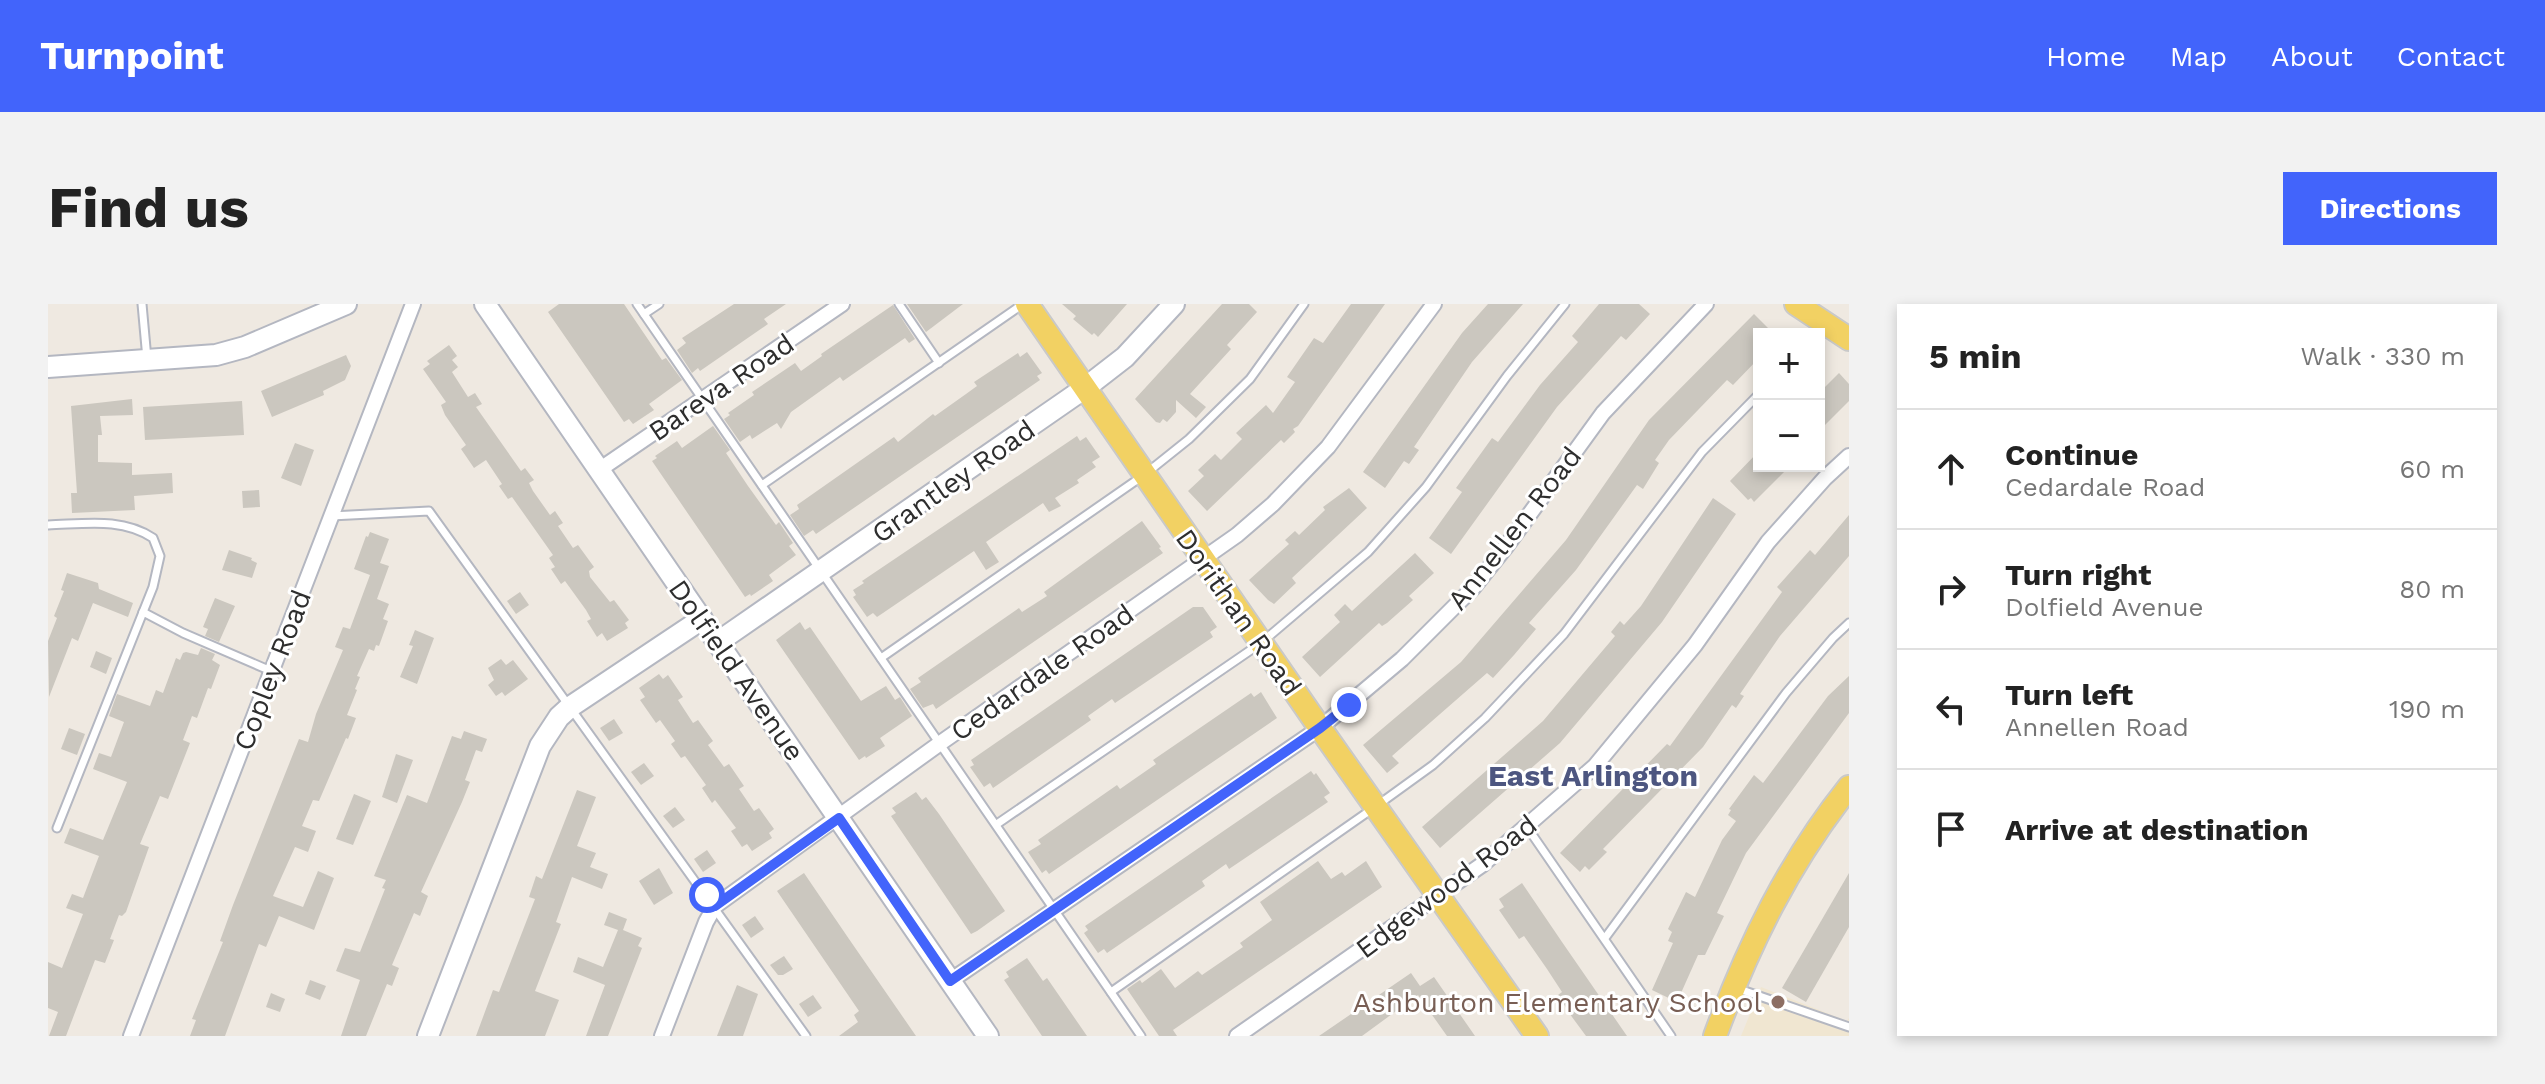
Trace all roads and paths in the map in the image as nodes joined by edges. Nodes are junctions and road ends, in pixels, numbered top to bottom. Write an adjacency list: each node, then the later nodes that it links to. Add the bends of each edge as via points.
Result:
1 (142, 304): 18 (lane)
2 (346, 304): 18 (street, via 245,347 204,357)
3 (413, 304): 28 (street, Copley Road)
4 (485, 304): 25 (street, Dolfield Avenue)
5 (637, 304): 16 (lane)
6 (659, 304): 16 (lane)
7 (842, 304): 22 (street, Bareva Road)
8 (899, 304): 19 (lane)
9 (1025, 304): 19 (lane); 21 (main road, Dorithan Road)
10 (1174, 304): 21 (street, Grantley Road, via 1125,357)
11 (1304, 304): 26 (lane, via 1224,407)
12 (1434, 304): 30 (street, Cedardale Road, via 1328,447 1273,504)
13 (1565, 304): 36 (lane, via 1398,521)
14 (1706, 304): 40 (street, Annellen Road, via 1603,413 1473,588 1402,659)
15 (1796, 304): 17 (main road)
16 (644, 314): 22 (lane)
17 (1835, 332)
18 (148, 361): 20 (street)
19 (939, 363): 27 (lane)
20 (48, 367)
21 (1085, 388): 26 (main road, Dorithan Road); 31 (street, Grantley Road)
22 (703, 400): 25 (street, Bareva Road); 27 (lane)
23 (1753, 400): 43 (lane, via 1702,452 1564,634 1485,718)
24 (1849, 456): 46 (street, Edgewood Road, via 1768,542 1695,645 1613,746)
25 (599, 470): 33 (street, Dolfield Avenue)
26 (1144, 475): 30 (main road, Dorithan Road); 37 (lane)
27 (762, 485): 31 (lane)
28 (331, 516): 38 (street, Copley Road); 39 (lane, via 429,511)
29 (48, 525): 32 (lane, via 128,525 153,538 160,556)
30 (1203, 561): 36 (main road, Dorithan Road); 41 (street, Cedardale Road)
31 (822, 572): 35 (street, Grantley Road); 37 (lane)
32 (143, 612): 38 (lane); 47 (lane)
33 (702, 619): 35 (street, Dolfield Avenue); 39 (street)
34 (1849, 623): 51 (lane, via 1786,693)
35 (718, 642): 44 (street, Dolfield Avenue)
36 (1261, 643): 40 (main road, Dorithan Road); 45 (lane)
37 (881, 658): 41 (lane)
38 (271, 671): 57 (street, Copley Road)
39 (570, 707): 49 (lane); 58 (street, via 540,746)
40 (1320, 728): 43 (main road, Dorithan Road); 50 (street, Annellen Road)
41 (939, 744): 44 (street, Cedardale Road); 45 (lane)
42 (1849, 787): 53 (main road, via 1776,897)
43 (1375, 807): 48 (main road, Dorithan Road); 54 (lane)
44 (839, 818): 49 (street, Cedardale Road); 52 (street, Dolfield Avenue)
45 (997, 824): 50 (lane)
46 (1527, 827): 48 (street, Edgewood Road); 51 (lane)
47 (57, 828)
48 (1438, 897): 56 (street, Edgewood Road); 63 (main road, Dorithan Road)
49 (715, 906): 59 (street, Cedardale Road); 60 (lane)
50 (1053, 909): 52 (street, Annellen Road); 54 (lane)
51 (1605, 938): 64 (lane)
52 (950, 981): 61 (street, Dolfield Avenue)
53 (1733, 987): 55 (lane); 65 (main road)
54 (1111, 992): 62 (lane)
55 (1849, 1027)
56 (1245, 1034)
57 (131, 1036)
58 (428, 1036)
59 (662, 1036)
60 (806, 1036)
61 (988, 1036)
62 (1141, 1036)
63 (1537, 1036)
64 (1671, 1036)
65 (1715, 1036)

